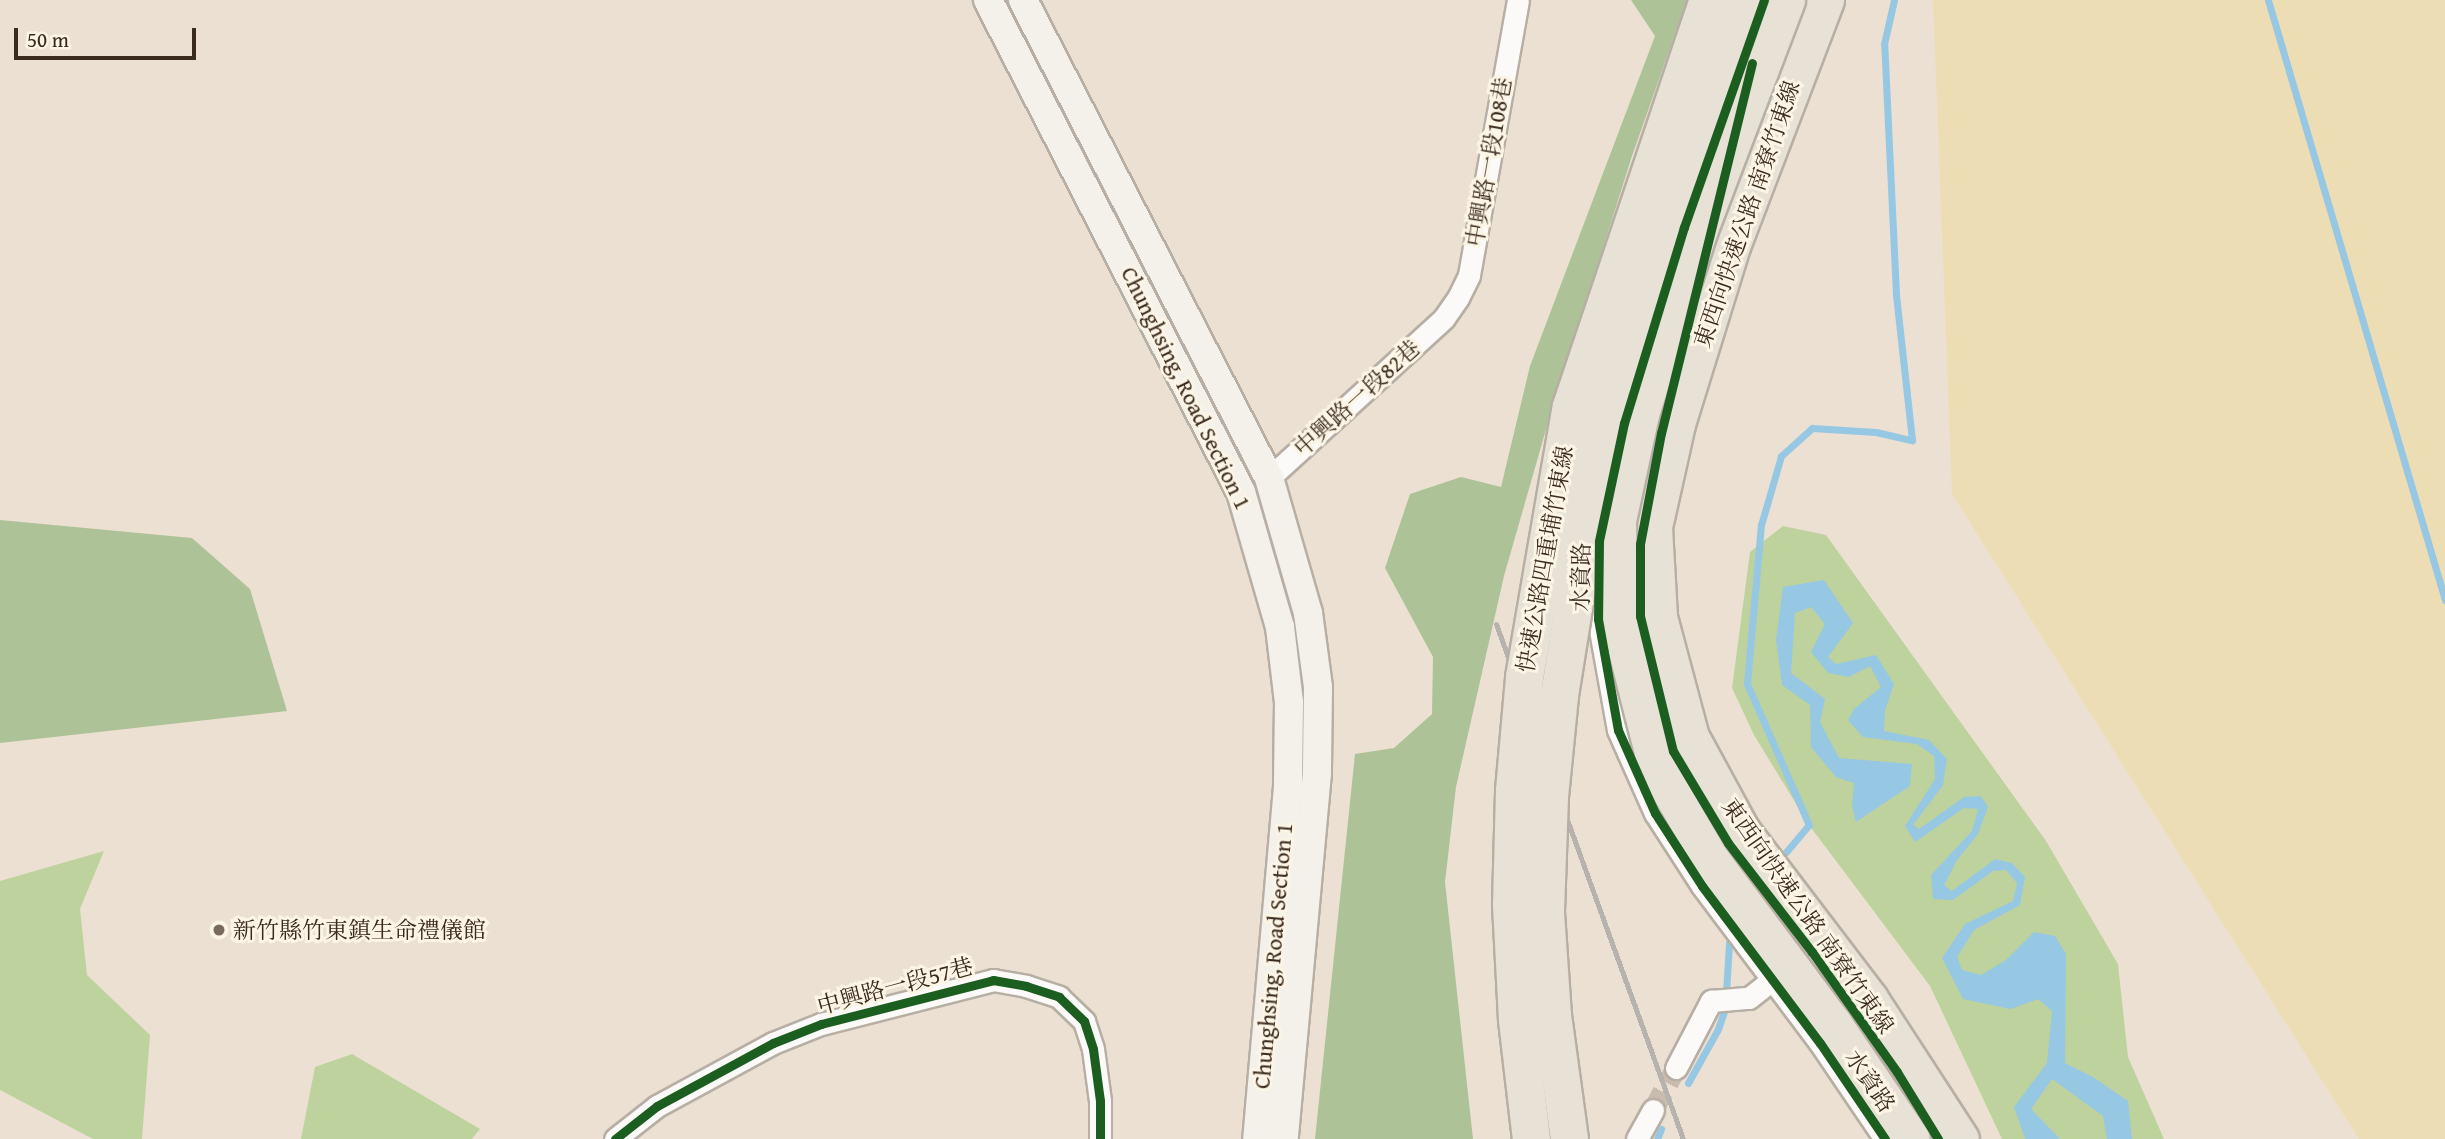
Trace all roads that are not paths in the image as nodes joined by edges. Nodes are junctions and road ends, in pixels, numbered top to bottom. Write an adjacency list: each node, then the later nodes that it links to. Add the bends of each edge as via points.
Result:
1 (988, 0): 17 (main road, Chunghsing, Road Section 1, via 1241,492 1280,627 1289,702 1288,787)
2 (1023, 0): 10 (main road, Chunghsing, Road Section 1)
3 (1518, 0): 9 (street, 中興路一段108巷, via 1469,275)
4 (1708, 0): 19 (highway, 快速公路四重埔竹東線, bridge, via 1570,406 1524,677 1514,790 1511,905 1517,1019)
5 (1742, 0): 20 (highway, 快速公路四重埔竹東線, bridge, via 1603,420 1559,695 1545,911 1552,1015)
6 (1766, 0): 11 (street, 水資路, via 1661,433 1640,544 1640,616 1673,751 1728,844); 12 (street, 水資路, via 1684,227 1624,423 1599,541 1598,619 1618,730 1655,813)
7 (1786, 0): 23 (highway, 東西向快速公路 南寮竹東線, bridge, via 1699,229 1640,414 1617,520 1619,619 1657,768 1710,859 1833,1024)
8 (1825, 0): 25 (highway, 東西向快速公路 南寮竹東線, via 1731,246 1676,424 1653,527 1658,617 1690,737 1741,831 1869,999)
9 (1444, 318): 10 (street, 中興路一段82巷)
10 (1269, 478): 18 (main road, Chunghsing, Road Section 1, via 1308,613 1318,687 1317,773)
11 (1812, 952): 12 (street); 24 (street, 水資路)
12 (1771, 980): 13 (street, via 1749,998 1711,1001); 22 (street, 水資路)
13 (1676, 1068)
14 (1653, 1110): 21 (street)
15 (615, 1139): 16 (street, 中興路一段57巷, via 657,1106 773,1043 821,1024 993,981 1059,998 1084,1021 1093,1049)
16 (1100, 1139)
17 (1257, 1139)
18 (1284, 1139)
19 (1531, 1139)
20 (1569, 1139)
21 (1637, 1139)
22 (1885, 1139)
23 (1911, 1139)
24 (1938, 1139)
25 (1960, 1139)

